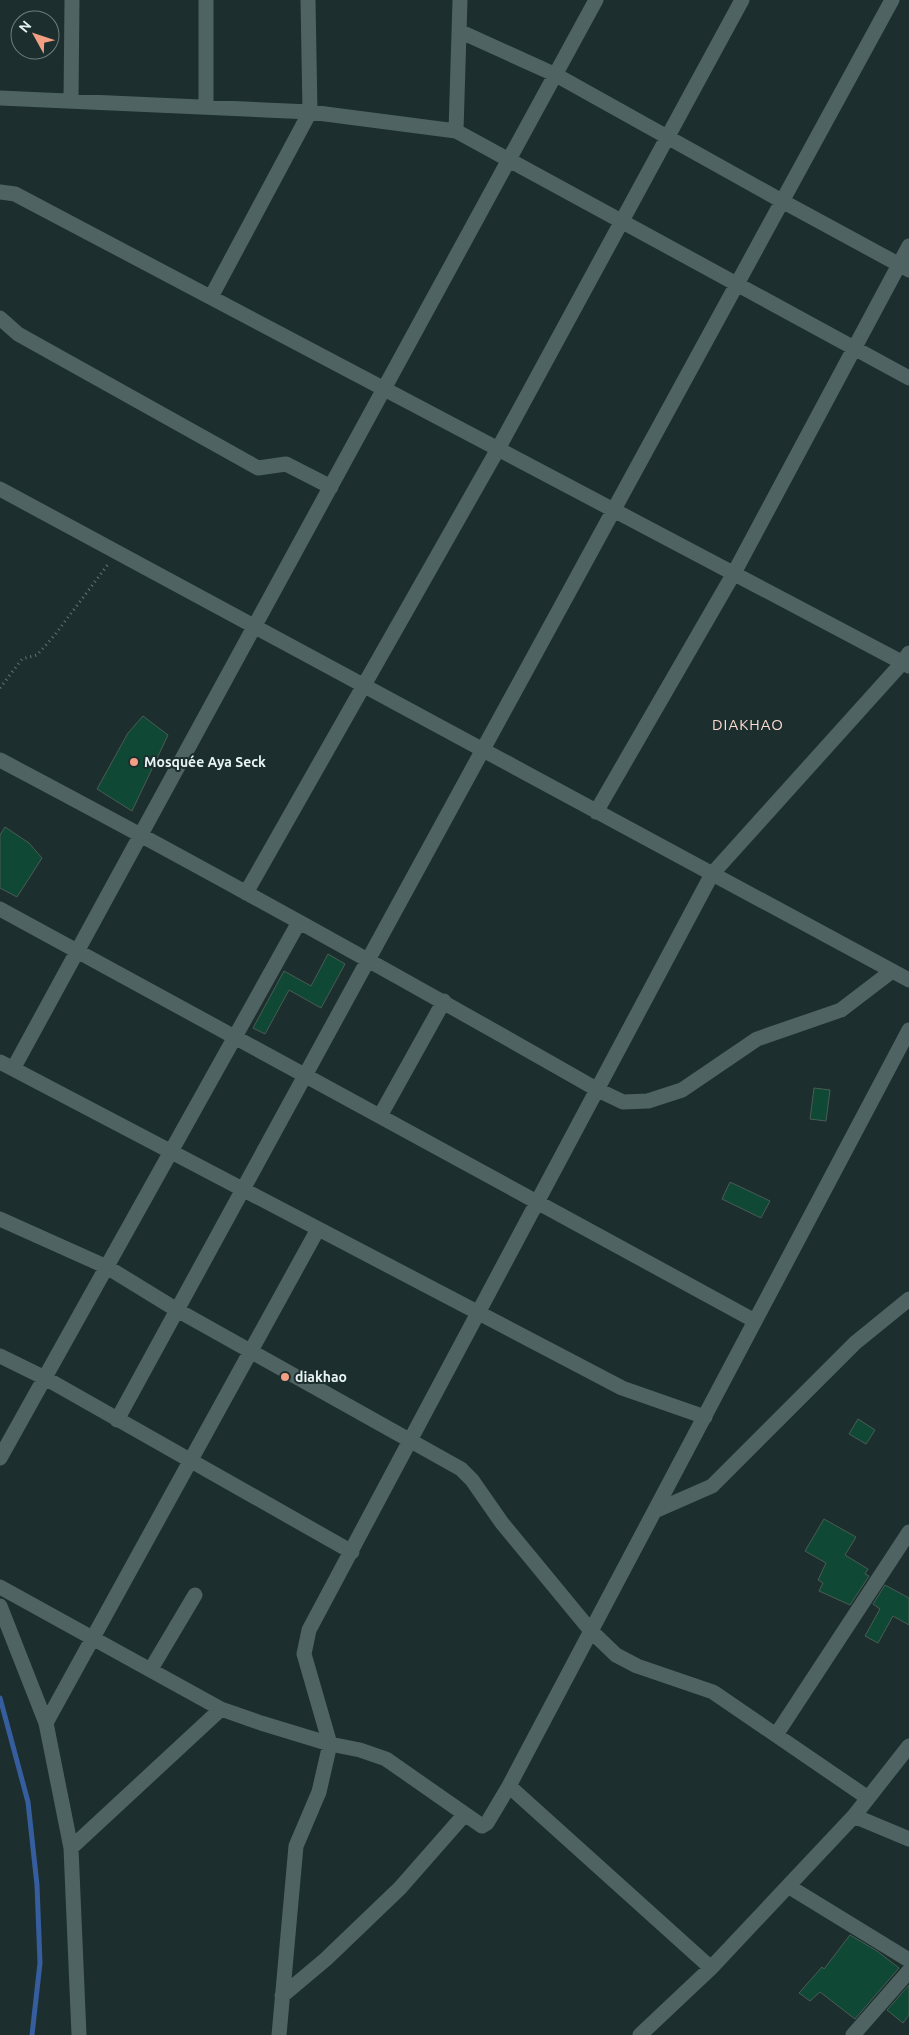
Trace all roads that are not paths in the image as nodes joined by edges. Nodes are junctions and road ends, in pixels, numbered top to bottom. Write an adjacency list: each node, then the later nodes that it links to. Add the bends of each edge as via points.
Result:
1 (72, 0): 11 (street)
2 (206, 0): 12 (street)
3 (308, 0): 13 (street)
4 (460, 0): 8 (street)
5 (596, 0): 9 (street)
6 (742, 0): 15 (street)
7 (892, 0): 18 (street)
8 (459, 31): 9 (street); 14 (street)
9 (556, 74): 15 (street); 16 (street)
10 (0, 98): 11 (street)
11 (71, 101): 12 (street)
12 (206, 107): 13 (street)
13 (310, 112): 14 (street); 23 (street)
14 (456, 131): 16 (street)
15 (668, 138): 18 (street); 19 (street)
16 (509, 160): 19 (street); 27 (street)
17 (0, 192): 23 (street, via 14,194)
18 (782, 201): 21 (street); 22 (street)
19 (622, 222): 22 (street); 28 (street)
20 (909, 246): 21 (street)
21 (904, 267): 25 (street)
22 (737, 284): 25 (street); 31 (street)
23 (211, 297): 27 (street)
24 (0, 318): 29 (street, via 18,334 258,468 286,464)
25 (855, 349): 26 (street); 32 (street)
26 (909, 378)
27 (384, 389): 28 (street); 29 (street)
28 (498, 449): 31 (street); 35 (street)
29 (331, 487): 33 (street)
30 (0, 489): 33 (street)
31 (614, 510): 32 (street); 36 (street)
32 (734, 573): 34 (street); 38 (street)
33 (254, 627): 35 (street); 39 (street)
34 (907, 660): 40 (street)
35 (364, 686): 36 (street); 41 (street)
36 (483, 750): 38 (street); 45 (street)
37 (0, 760): 39 (street)
38 (596, 812): 40 (street)
39 (141, 834): 41 (street); 44 (street)
40 (712, 874): 46 (street); 53 (street)
41 (246, 893): 43 (street)
42 (0, 909): 44 (street)
43 (299, 922): 45 (street); 50 (street)
44 (78, 951): 50 (street); 51 (street)
45 (368, 960): 48 (street); 52 (street)
46 (892, 972): 47 (street); 53 (street, via 841,1010 757,1039 682,1090 648,1101 623,1102)
47 (909, 980)
48 (444, 1002): 53 (street); 54 (street)
49 (909, 1030): 64 (street)
50 (235, 1037): 52 (street); 55 (street)
51 (7, 1065): 55 (street)
52 (305, 1076): 54 (street); 56 (street)
53 (598, 1090): 57 (street)
54 (380, 1116): 57 (street)
55 (171, 1152): 56 (street); 60 (street)
56 (243, 1189): 59 (street); 62 (street)
57 (538, 1202): 63 (street); 64 (street)
58 (0, 1219): 60 (street)
59 (318, 1229): 63 (street); 65 (street)
60 (107, 1267): 62 (street); 67 (street)
61 (909, 1299): 73 (street, via 855,1343 712,1486)
62 (177, 1310): 65 (street); 69 (street)
63 (479, 1313): 68 (street, via 622,1388); 70 (street)
64 (755, 1321): 68 (street)
65 (250, 1351): 70 (street); 72 (street)
66 (0, 1356): 67 (street)
67 (45, 1378): 69 (street); 71 (street)
68 (705, 1417): 73 (street)
69 (117, 1420): 72 (street)
70 (411, 1441): 75 (street); 79 (street, via 461,1469 472,1480 502,1523)
71 (0, 1458)
72 (190, 1461): 75 (street); 80 (street)
73 (654, 1511): 79 (street)
74 (909, 1532): 84 (street)
75 (352, 1552): 85 (street, via 309,1630 304,1654)
76 (0, 1587): 80 (street)
77 (195, 1596): 81 (street)
78 (0, 1606): 83 (street)
79 (591, 1631): 84 (street, via 616,1655 637,1666 713,1692); 87 (street)
80 (93, 1637): 81 (street); 83 (street)
81 (151, 1669): 82 (street)
82 (220, 1708): 85 (street); 92 (street)
83 (46, 1723): 92 (street)
84 (776, 1735): 88 (street)
85 (330, 1744): 89 (street, via 386,1760); 97 (street, via 319,1792 296,1846)
86 (909, 1746): 88 (street)
87 (509, 1786): 89 (street, via 482,1826); 95 (street)
88 (868, 1798): 90 (street)
89 (464, 1814): 97 (street, via 400,1888)
90 (854, 1816): 91 (street); 93 (street)
91 (909, 1839)
92 (71, 1848): 98 (street)
93 (788, 1886): 94 (street); 95 (street)
94 (909, 1960)
95 (711, 1968): 100 (street)
96 (909, 1971): 101 (street)
97 (282, 1996): 99 (street)
98 (79, 2035)
99 (279, 2035)
100 (640, 2035)
101 (853, 2035)

